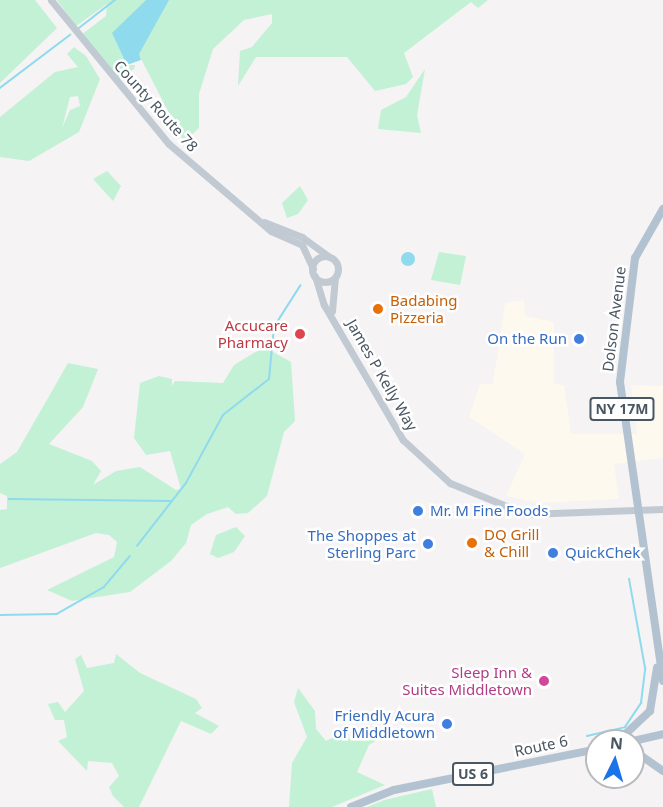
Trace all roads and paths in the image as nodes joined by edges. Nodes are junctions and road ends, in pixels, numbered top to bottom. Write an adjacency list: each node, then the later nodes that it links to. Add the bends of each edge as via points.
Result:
1 (51, 0): 3 (street, County Route 78, via 149,123)
2 (663, 209): 9 (main road, Dolson Avenue / NY 17M, via 635,258 621,356 622,406)
3 (254, 217): 4 (street, County Route 78, via 302,237); 5 (street, County Route 78, via 302,245)
4 (330, 257): 5 (street, via 318,259); 6 (street, via 338,265)
5 (314, 273): 6 (street, via 325,282); 7 (street, James P Kelly Way)
6 (335, 277): 7 (street, James P Kelly Way, via 329,298)
7 (334, 317): 9 (street, James P Kelly Way, via 403,440 450,483 526,514)
8 (663, 509): 9 (street, James P Kelly Way)
9 (639, 511): 10 (main road, NY 17M)
10 (658, 643): 11 (main road, NY 17M); 12 (main road, via 653,703)
11 (663, 681)
12 (635, 729)
13 (663, 734): 14 (main road)
14 (645, 738)
15 (585, 751): 18 (main road, Route 6 / US 6, via 394,790)
16 (645, 758): 17 (main road)
17 (663, 771)
18 (351, 807)

